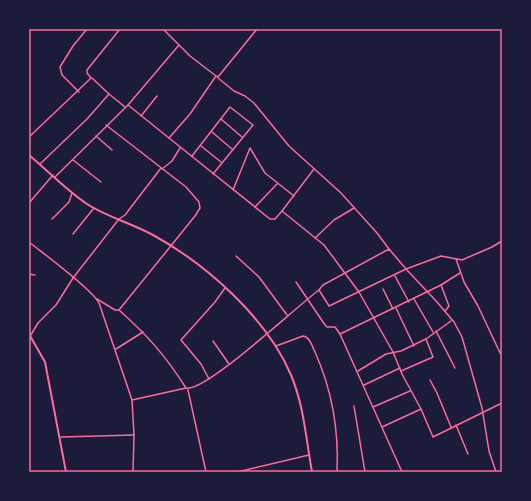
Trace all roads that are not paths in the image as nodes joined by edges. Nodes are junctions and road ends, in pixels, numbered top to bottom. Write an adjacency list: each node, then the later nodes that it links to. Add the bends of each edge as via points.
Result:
1 (87, 29): 8 (street, via 60,67 62,75)
2 (120, 29): 7 (street, via 88,70)
3 (162, 29): 5 (street)
4 (257, 29): 6 (street)
5 (179, 45): 6 (street); 11 (street)
6 (217, 77): 20 (street); 31 (street, via 254,103 290,146)
7 (92, 78): 8 (street); 9 (street)
8 (79, 92): 18 (street)
9 (109, 94): 12 (street); 29 (street)
10 (157, 96): 13 (street)
11 (128, 105): 12 (street); 13 (street)
12 (125, 107): 15 (street)
13 (142, 116): 20 (street)
14 (221, 119): 16 (street); 19 (street); 19 (street, via 230,107 253,125)
15 (106, 125): 17 (street); 30 (street)
16 (212, 132): 21 (street); 23 (street)
17 (96, 136): 24 (street); 27 (street)
18 (29, 137)
19 (242, 137): 23 (street)
20 (169, 138): 22 (street)
21 (201, 146): 26 (street); 28 (street)
22 (180, 148): 26 (street); 30 (street, via 172,161)
23 (232, 149): 28 (street)
24 (112, 150)
25 (29, 155): 29 (main road)
26 (192, 156): 32 (street)
27 (73, 160): 33 (street); 34 (street)
28 (222, 162): 32 (street)
29 (40, 164): 33 (main road)
30 (161, 169): 45 (street, via 125,215); 50 (street, via 186,187 200,204 198,211)
31 (314, 169): 38 (street); 42 (street)
32 (213, 174): 36 (street)
33 (54, 176): 37 (main road); 39 (street)
34 (101, 182)
35 (277, 183): 36 (street, via 265,173 250,148); 38 (street); 40 (street)
36 (233, 190): 40 (street)
37 (72, 193): 41 (main road); 44 (street, via 69,202)
38 (294, 196): 43 (street)
39 (29, 203)
40 (255, 207): 43 (street, via 272,220)
41 (94, 208): 45 (main road); 46 (street)
42 (354, 208): 47 (street, via 334,220); 51 (street, via 378,233)
43 (282, 211): 47 (street)
44 (52, 219)
45 (119, 219): 50 (main road, via 154,235); 60 (street)
46 (73, 234)
47 (315, 238): 55 (street)
48 (502, 241): 53 (street, via 462,260)
49 (29, 242): 60 (street)
50 (171, 247): 63 (main road, via 206,271); 74 (street)
51 (389, 249): 54 (street); 55 (street)
52 (236, 256): 76 (street, via 259,277)
53 (456, 259): 54 (street, via 441,256); 56 (street)
54 (406, 269): 59 (street); 67 (street)
55 (345, 273): 65 (street, via 322,285); 66 (street)
56 (460, 273): 62 (street); 91 (street)
57 (29, 274): 58 (street)
58 (35, 275)
59 (395, 276): 66 (street); 71 (street)
60 (73, 278): 69 (street); 84 (street, via 56,305 38,323)
61 (296, 282): 68 (street)
62 (441, 285): 67 (street); 75 (street, via 449,301)
63 (225, 288): 82 (main road); 97 (street, via 182,340)
64 (382, 289): 73 (street)
65 (319, 290): 66 (street, via 329,306); 68 (street)
66 (359, 292): 77 (street)
67 (426, 292): 70 (street); 75 (street)
68 (308, 298): 76 (street); 83 (street, via 326,326 335,327)
69 (97, 299): 74 (street); 89 (street)
70 (414, 299): 71 (street); 81 (street)
71 (409, 302): 72 (street)
72 (396, 308): 73 (street); 88 (street)
73 (393, 309): 77 (street)
74 (119, 310): 80 (street)
75 (445, 311): 78 (street)
76 (287, 315): 82 (street)
77 (374, 318): 83 (street); 90 (street)
78 (452, 320): 79 (street); 107 (street, via 465,345)
79 (436, 331): 81 (street); 94 (street)
80 (143, 332): 89 (street); 100 (street, via 163,354)
81 (433, 333): 85 (street)
82 (266, 334): 87 (main road); 92 (street)
83 (340, 334): 95 (street)
84 (30, 336): 112 (main road, via 45,362)
85 (426, 339): 88 (street); 96 (street, via 433,357)
86 (213, 341): 92 (street)
87 (276, 346): 114 (main road, via 291,375 302,406); 120 (street, via 303,336 308,338 312,345 332,401 336,429)
88 (414, 346): 90 (street)
89 (116, 349): 102 (street)
90 (393, 352): 93 (street); 95 (street)
91 (502, 357)
92 (229, 364): 97 (street)
93 (400, 368): 96 (street); 99 (street)
94 (455, 368)
95 (358, 371): 99 (street)
96 (401, 371): 101 (street)
97 (209, 379): 100 (street, via 196,387)
98 (430, 380): 110 (street)
99 (364, 385): 105 (street)
100 (187, 388): 102 (street); 117 (street)
101 (411, 391): 105 (street); 106 (street)
102 (132, 400): 111 (street)
103 (502, 403): 107 (street)
104 (354, 406): 121 (street)
105 (373, 407): 109 (street)
106 (421, 409): 109 (street); 110 (street, via 433,437)
107 (484, 412): 108 (street); 123 (street, via 489,451)
108 (456, 425): 110 (street); 113 (street)
109 (382, 427): 122 (street)
110 (451, 427)
111 (134, 435): 112 (street); 116 (street)
112 (61, 437): 115 (main road)
113 (468, 454)
114 (309, 455): 118 (street); 119 (main road)
115 (66, 472)
116 (133, 472)
117 (206, 472)
118 (237, 472)
119 (312, 472)
120 (337, 472)
121 (364, 472)
122 (402, 472)
123 (496, 472)

